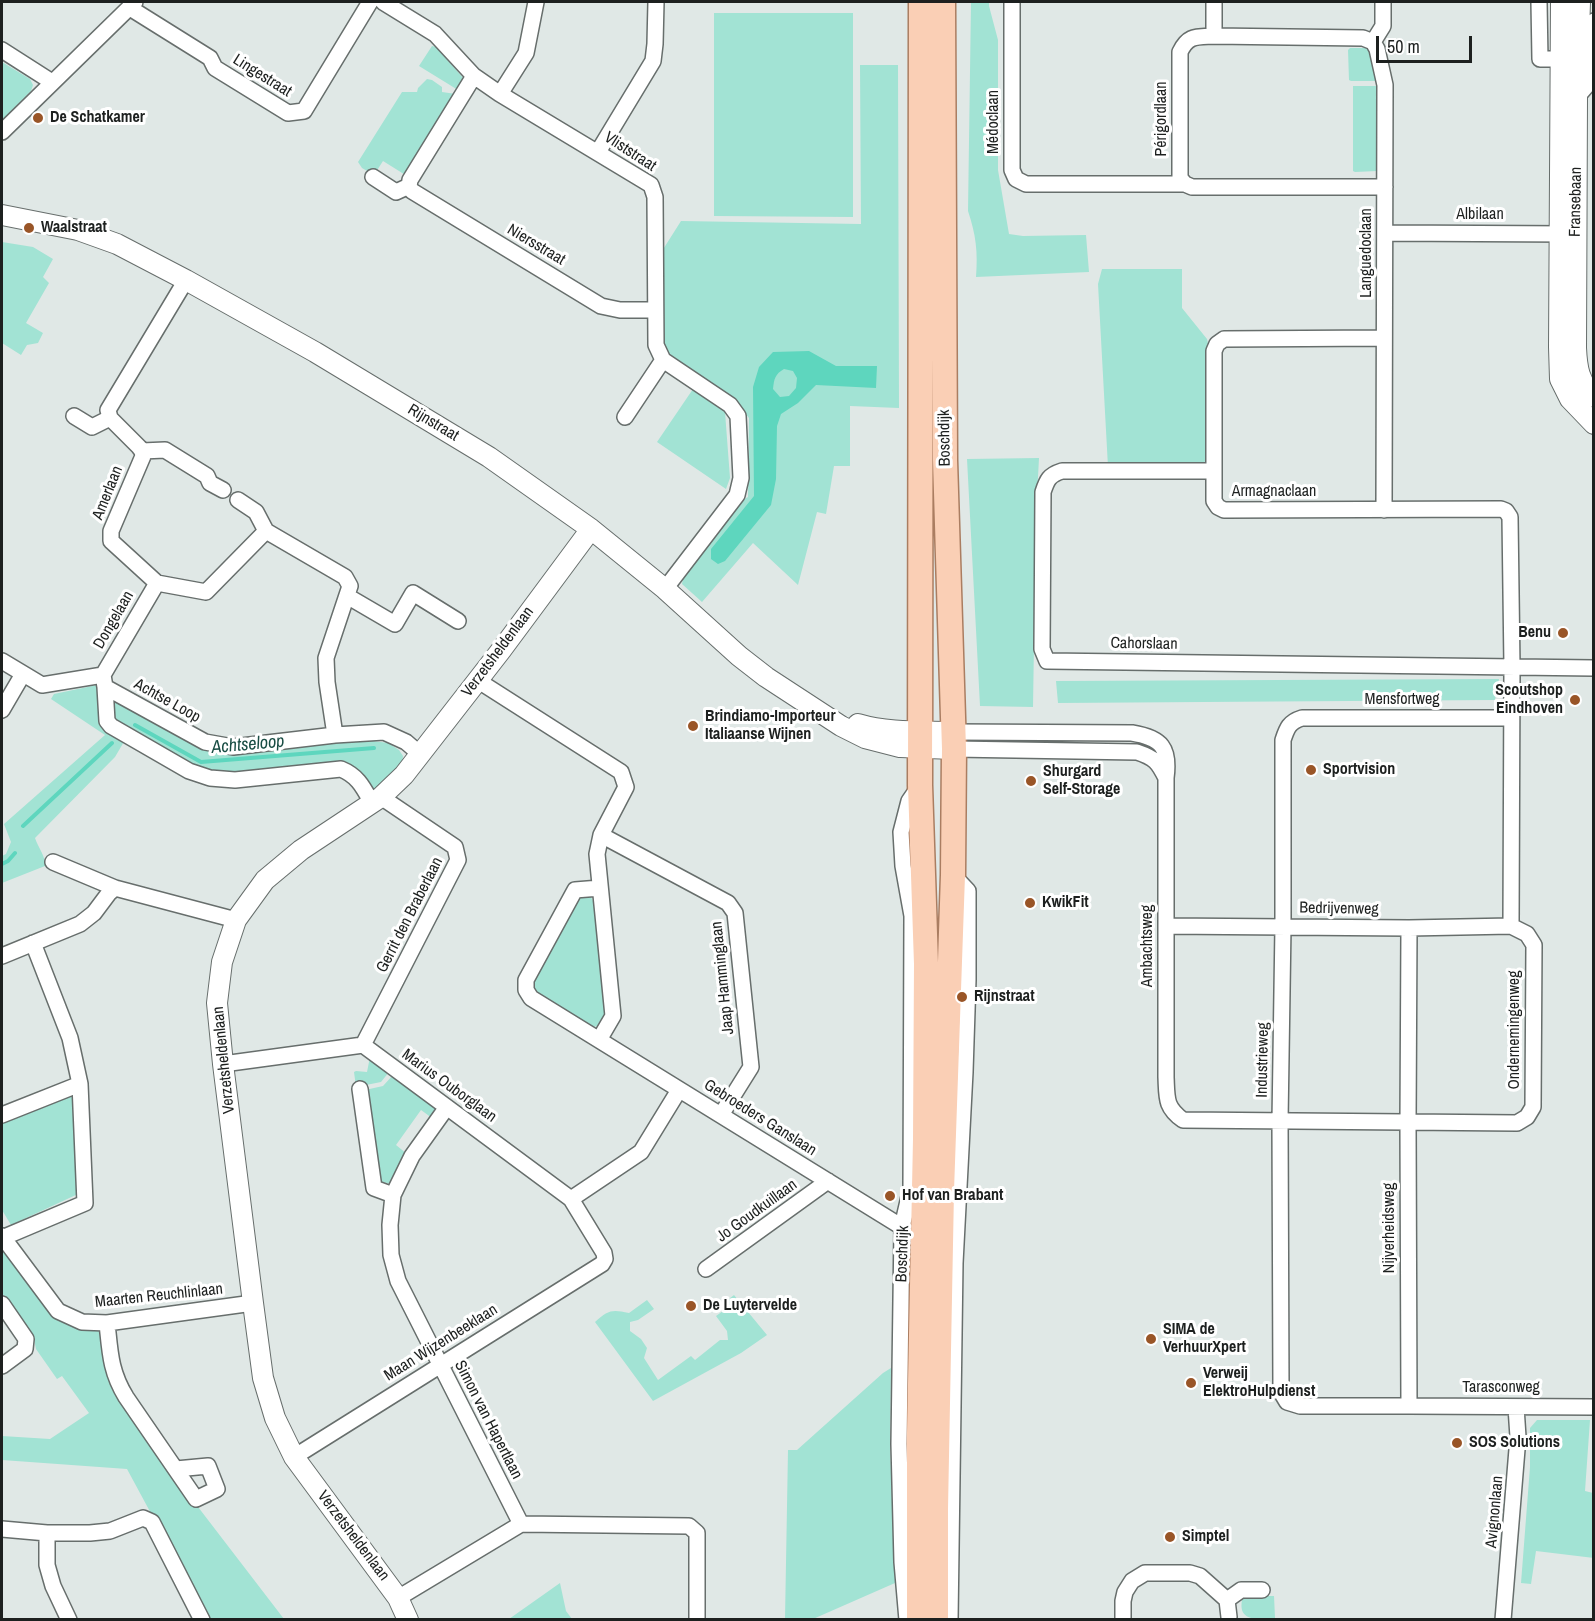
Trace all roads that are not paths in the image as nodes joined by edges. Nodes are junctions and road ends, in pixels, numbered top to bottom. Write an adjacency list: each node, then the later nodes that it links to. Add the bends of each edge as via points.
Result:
1 (370, 2): 13 (street, Lingestraat, via 304,111 288,113 215,68 210,58)
2 (383, 2): 19 (street, Vliststraat, via 435,34)
3 (536, 2): 21 (street, via 526,53)
4 (656, 2): 24 (street, via 652,61)
5 (921, 2): 63 (main road, Boschdijk)
6 (943, 2): 64 (main road, Boschdijk, via 945,460)
7 (1012, 2): 26 (street, Médoclaan, via 1012,170 1016,179 1026,184)
8 (1214, 2): 15 (street)
9 (1383, 2): 16 (street, via 1383,26)
10 (1539, 2): 18 (street, via 1540,58)
11 (1561, 2): 18 (street, Fransebaan)
12 (1580, 2): 22 (street, Fransebaan)
13 (132, 5): 20 (street)
14 (1593, 21): 22 (street, via 1590,82)
15 (1214, 36): 16 (street, Périgordlaan, via 1364,38); 26 (street, Périgordlaan, via 1195,37 1184,43 1180,52 1180,178)
16 (1373, 42): 28 (street, Languedoclaan, via 1385,85)
17 (2, 50): 20 (street)
18 (1560, 59): 22 (street, Fransebaan)
19 (474, 76): 21 (street, Vliststraat); 27 (street)
20 (52, 82): 23 (street)
21 (500, 94): 24 (street, Vliststraat)
22 (1577, 97): 31 (street, Fransebaan)
23 (2, 132)
24 (598, 152): 33 (street, Vliststraat, via 651,185 655,197)
25 (373, 177): 27 (street, Niersstraat, via 396,192)
26 (1185, 184): 28 (street)
27 (409, 186): 33 (street, Niersstraat, via 601,306)
28 (1385, 187): 30 (street, Languedoclaan)
29 (2, 215): 32 (street, Rijnstraat, via 78,230 117,244)
30 (1385, 233): 31 (street, Albilaan); 34 (street, Languedoclaan)
31 (1568, 234): 36 (street, Fransebaan, via 1577,370); 40 (street, Fransebaan, via 1560,379 1570,399)
32 (186, 280): 39 (street, via 108,410); 46 (street, Rijnstraat, via 479,451)
33 (655, 310): 35 (street, Vliststraat, via 656,345)
34 (1384, 338): 42 (street, Armagnaclaan, via 1224,339 1216,344); 45 (street, Languedoclaan)
35 (663, 360): 38 (street); 49 (street, via 730,405 738,416 741,478 737,495)
36 (1593, 397)
37 (74, 416): 39 (street, via 92,427)
38 (625, 417)
39 (110, 418): 41 (street, Amerlaan)
40 (1593, 424)
41 (142, 451): 43 (street, via 165,450); 48 (street, Amerlaan, via 111,531 111,541)
42 (1214, 471): 45 (street, Armagnaclaan, via 1214,501 1224,510); 53 (street, Cahorslaan, via 1054,473 1043,492 1042,649 1047,661)
43 (223, 490)
44 (238, 500): 47 (street, via 256,512)
45 (1384, 510): 53 (street, Armagnaclaan, via 1501,509 1510,516)
46 (591, 529): 49 (street, Rijnstraat); 56 (street, Verzetsheldenlaan)
47 (266, 531): 48 (street, via 206,592); 50 (street, via 345,577 350,586)
48 (157, 584): 57 (street, Dongelaan)
49 (665, 589): 63 (street, Rijnstraat, via 739,656 841,726 865,738 900,747)
50 (346, 596): 51 (street, via 394,624 413,593); 62 (street, via 326,658)
51 (458, 621)
52 (2, 661): 55 (street)
53 (1512, 667): 54 (street, Cahorslaan); 59 (street)
54 (1593, 668)
55 (23, 674): 57 (street, via 42,685); 58 (street)
56 (477, 680): 66 (street, Verzetsheldenlaan); 70 (street, via 621,772 626,787)
57 (104, 681): 62 (street, Achtse Loop, via 205,742 233,747); 69 (street, via 107,722 189,771 235,780 341,769 351,773)
58 (2, 710)
59 (1511, 718): 60 (street, Mensfortweg); 78 (street)
60 (1294, 721): 77 (street, Industrieweg, via 1283,740)
61 (1097, 733): 64 (street, Ambachtsweg); 65 (street); 67 (street, Ambachtsweg, via 1147,735 1158,742 1166,751)
62 (335, 735): 66 (street, Achtse Loop, via 384,732)
63 (921, 740): 64 (street, Rijnstraat); 68 (main road, Boschdijk)
64 (954, 741): 65 (street); 72 (main road, Boschdijk)
65 (1098, 752): 67 (street, via 1137,752 1158,763)
66 (420, 754): 69 (street, Verzetsheldenlaan)
67 (1166, 778): 76 (street, Ambachtsweg)
68 (920, 785): 97 (street, Boschdijk, via 909,801 901,832 912,916 911,1188); 123 (main road, Boschdijk, via 926,976)
69 (377, 800): 75 (street, Verzetsheldenlaan, via 301,850 265,880); 83 (street, Gerrit den Braberlaan, via 455,847 459,860)
70 (601, 835): 74 (street, via 597,854); 91 (street, Jaap Hamminglaan, via 728,903 735,913 751,1067)
71 (53, 862): 73 (street)
72 (953, 875): 124 (main road, Boschdijk, via 942,1191); 125 (street, via 968,891 968,980 955,1263)
73 (115, 888): 75 (street); 80 (street, via 80,924)
74 (600, 888): 82 (street, via 613,1016); 82 (street, Gebroeders Ganslaan, via 575,890 526,980 531,998)
75 (236, 920): 84 (street, Verzetsheldenlaan, via 222,962 217,1003)
76 (1167, 926): 77 (street, Bedrijvenweg); 89 (street, Ambachtsweg, via 1166,1077 1167,1102)
77 (1283, 926): 79 (street, Bedrijvenweg); 92 (street, Industrieweg)
78 (1511, 927): 79 (street, Bedrijvenweg); 93 (street, Ondernemingenweg, via 1527,933 1534,945 1533,1107 1527,1117 1516,1123)
79 (1409, 928): 93 (street, Nijverheidsweg)
80 (33, 943): 81 (street); 85 (street, via 70,1038)
81 (2, 956)
82 (599, 1040): 87 (street, Gebroeders Ganslaan)
83 (363, 1045): 84 (street); 88 (street, Marius Ouborglaan)
84 (223, 1064): 101 (street, Verzetsheldenlaan)
85 (81, 1084): 90 (street); 98 (street, via 85,1203)
86 (360, 1089): 95 (street, via 374,1188)
87 (680, 1089): 91 (street, Gebroeders Ganslaan); 96 (street, via 640,1152)
88 (447, 1107): 95 (street, Simon van Hapertlaan, via 412,1156); 96 (street, Marius Ouborglaan)
89 (1172, 1112): 92 (street, Ondernemingenweg, via 1183,1120)
90 (2, 1115)
91 (721, 1115): 94 (street, Gebroeders Ganslaan)
92 (1280, 1121): 93 (street, Ondernemingenweg); 106 (street, Industrieweg, via 1281,1392 1287,1401 1300,1406)
93 (1407, 1123): 106 (street, Nijverheidsweg)
94 (828, 1182): 97 (street, Gebroeders Ganslaan); 100 (street, Jo Goudkuillaan)
95 (393, 1195): 104 (street, Simon van Hapertlaan, via 391,1255 398,1281)
96 (571, 1198): 99 (street, Marius Ouborglaan)
97 (902, 1227): 122 (street, Boschdijk, via 899,1444)
98 (2, 1237): 103 (street, Maarten Reuchlinlaan, via 58,1311 82,1322)
99 (605, 1259): 104 (street, Maan Wijzenbeeklaan)
100 (706, 1269)
101 (253, 1303): 103 (street, Maarten Reuchlinlaan); 109 (street, Verzetsheldenlaan, via 263,1378 274,1418)
102 (2, 1304): 105 (street, via 26,1339 25,1349)
103 (107, 1323): 110 (street, via 118,1383)
104 (440, 1365): 109 (street, Maan Wijzenbeeklaan); 111 (street, Simon van Hapertlaan)
105 (2, 1366)
106 (1409, 1406): 107 (street, Tarasconweg)
107 (1516, 1407): 108 (street, Tarasconweg); 127 (street, Avignonlaan, via 1518,1448)
108 (1593, 1407)
109 (294, 1457): 115 (street, Verzetsheldenlaan)
110 (177, 1469)
111 (521, 1524): 115 (street); 121 (street, via 689,1526 697,1533)
112 (2, 1529): 113 (street)
113 (47, 1533): 118 (street, via 47,1565); 119 (street, via 110,1531 143,1518 152,1522)
114 (1262, 1590): 116 (street, via 1241,1590)
115 (398, 1598): 120 (street, Verzetsheldenlaan)
116 (1227, 1600): 117 (street); 126 (street, via 1200,1575 1145,1573 1132,1581 1125,1592)
117 (1230, 1619)
118 (69, 1620)
119 (202, 1620)
120 (408, 1620)
121 (697, 1620)
122 (907, 1620)
123 (919, 1620)
124 (936, 1620)
125 (950, 1620)
126 (1123, 1620)
127 (1503, 1620)

